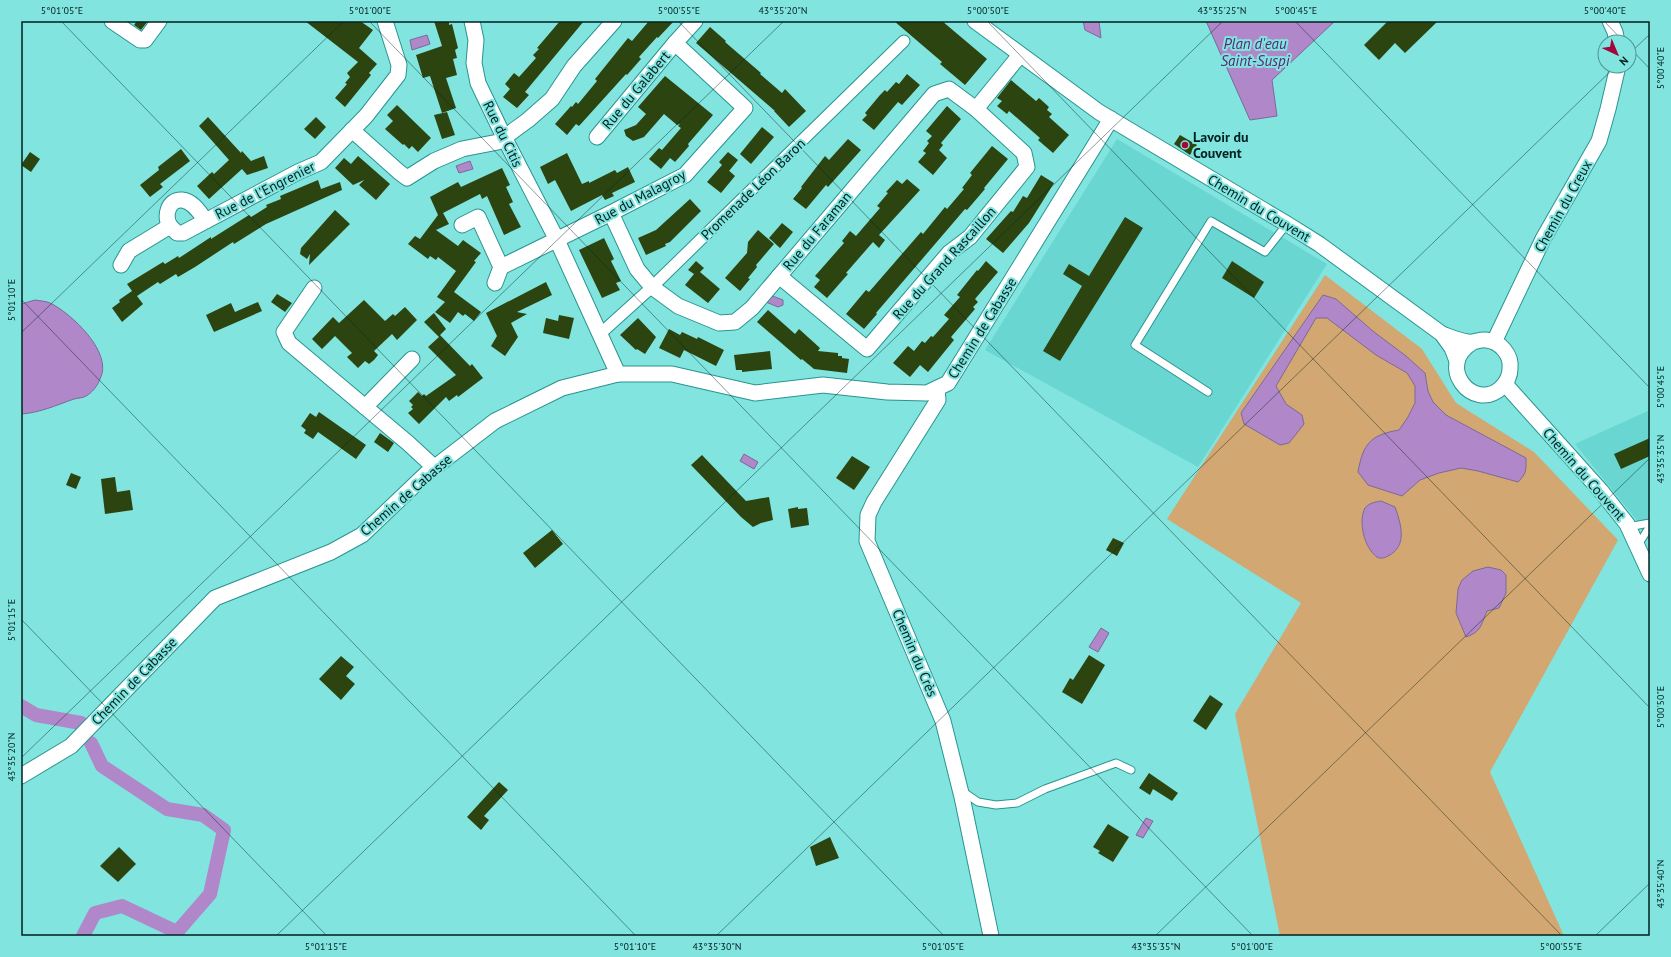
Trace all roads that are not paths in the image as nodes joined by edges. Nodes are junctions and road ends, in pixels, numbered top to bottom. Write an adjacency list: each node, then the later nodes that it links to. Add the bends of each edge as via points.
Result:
1 (112, 21): 2 (street, via 140,40 145,40)
2 (159, 21)
3 (385, 21): 16 (street, Rue de l'Engrenier, via 399,66 398,75)
4 (472, 21): 17 (street, Rue du Citis, via 476,40 474,63 478,82)
5 (614, 21): 17 (street, via 574,66 552,99)
6 (695, 21): 11 (street)
7 (975, 21): 12 (street, Chemin du Couvent)
8 (1610, 21): 9 (street)
9 (1616, 34)
10 (904, 41): 29 (street, Promenade Léon Baron)
11 (675, 43): 18 (street, Rue du Galabert); 19 (street, Rue du Malagroy, via 745,108 685,175)
12 (1020, 55): 14 (street); 15 (street, Chemin du Couvent)
13 (1616, 74): 34 (street, Chemin du Creux, via 1599,141 1543,238)
14 (976, 109): 27 (street, Rue du Faraman, via 949,89 934,94); 27 (street, Rue du Grand Rascaillon, via 1024,153 1027,167 970,237 950,253 867,349)
15 (1111, 120): 21 (street, Chemin du Couvent); 39 (street, Chemin de Cabasse, via 948,383)
16 (352, 130): 17 (street, via 408,178 434,161 462,149 498,142); 20 (street, Rue de l'Engrenier, via 321,162)
17 (504, 137): 24 (street, Rue du Citis)
18 (597, 137)
19 (611, 213): 24 (street, Rue du Malagroy); 29 (street, Rue du Faraman, via 637,269)
20 (206, 221): 23 (street, Rue de l'Engrenier, via 183,233); 23 (street, Rue de l'Engrenier, via 194,207 182,200 169,207 166,215)
21 (1287, 224): 32 (street, Chemin du Couvent, via 1319,244); 40 (lane, via 1265,252 1211,222 1134,345)
22 (462, 225): 26 (street, via 478,217)
23 (170, 226): 25 (street, via 129,251)
24 (557, 240): 26 (street, Rue du Malagroy); 31 (street)
25 (121, 264)
26 (500, 267): 28 (street)
27 (779, 276): 29 (street, Rue du Faraman, via 752,308 735,322 718,323 678,306)
28 (495, 283)
29 (652, 287): 31 (street, Promenade Léon Baron)
30 (314, 288): 41 (street, via 284,332 286,338)
31 (600, 334): 37 (street)
32 (1442, 334): 33 (street, Chemin du Couvent); 36 (street, Chemin du Couvent)
33 (1473, 342): 34 (street, Chemin du Couvent); 36 (street, via 1465,346)
34 (1494, 342): 38 (street, via 1507,352 1510,360 1509,376)
35 (412, 359): 41 (street)
36 (1457, 361): 38 (street, Chemin du Couvent, via 1459,379 1464,387 1472,392 1490,394)
37 (618, 374): 39 (street, Chemin de Cabasse, via 672,374 754,393 823,385 887,392 927,393); 42 (street, Chemin de Cabasse, via 562,388 495,421)
38 (1505, 384): 43 (street, Chemin du Couvent, via 1601,491)
39 (937, 389): 49 (street, Chemin du Crès, via 938,400 868,515 867,541 943,721)
40 (1208, 392)
41 (365, 407): 42 (street)
42 (434, 467): 48 (street, Chemin de Cabasse, via 362,535 331,552 215,598 71,746)
43 (1627, 524): 44 (lane); 45 (street, Chemin du Couvent)
44 (1650, 524): 45 (lane)
45 (1637, 547): 46 (street, Chemin du Couvent)
46 (1650, 574)
47 (1131, 770): 49 (lane, via 1116,763 1052,786 1017,803 996,805 978,802)
48 (21, 776)
49 (960, 790): 50 (street, Chemin du Crès)
50 (991, 936)

